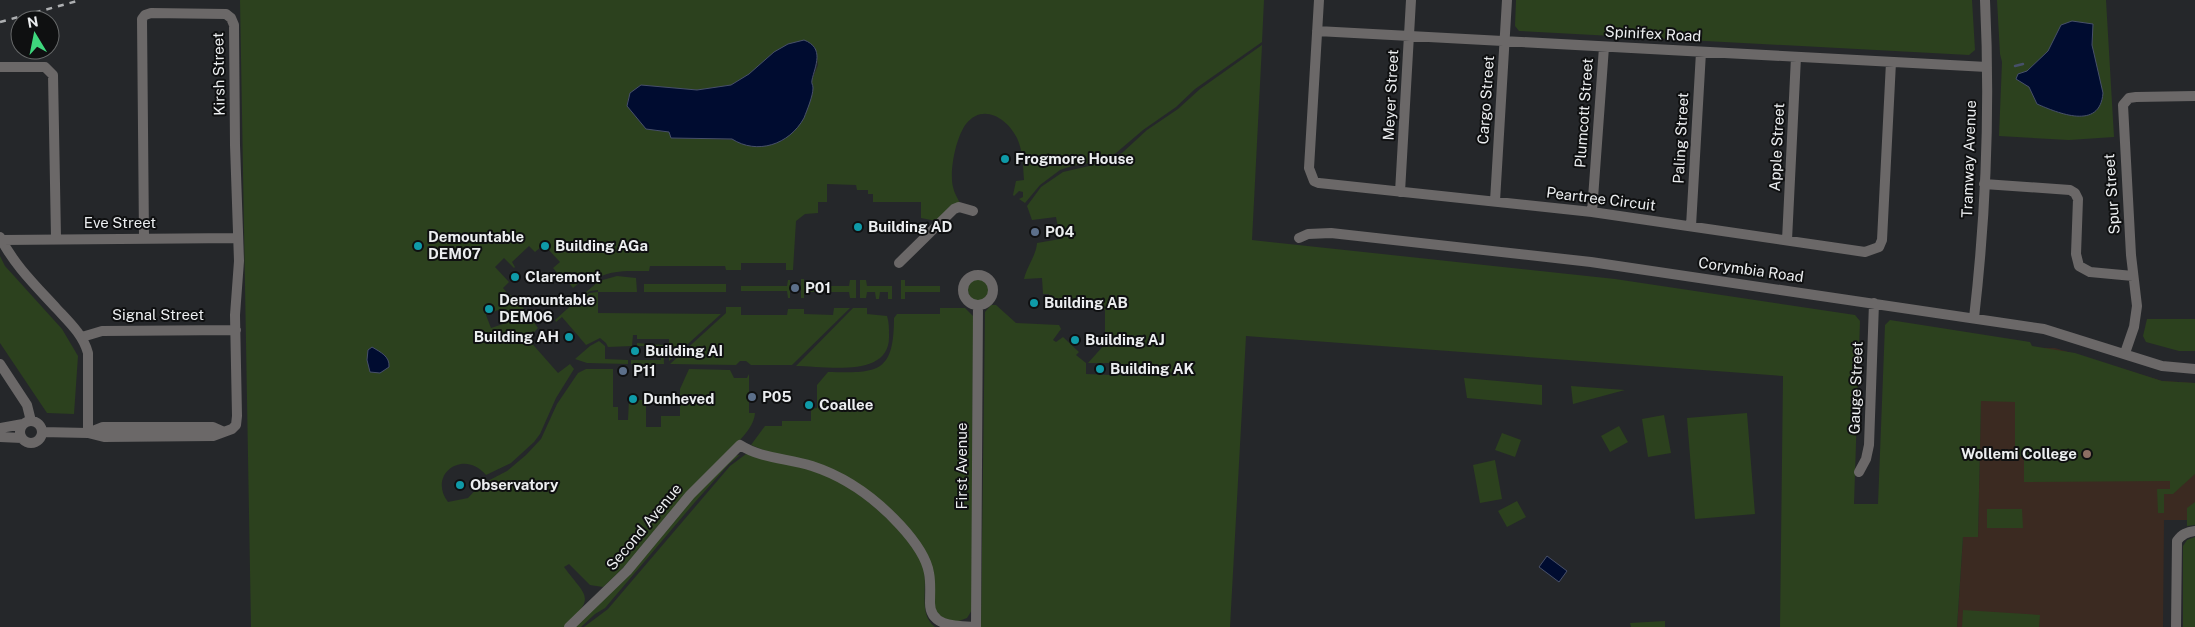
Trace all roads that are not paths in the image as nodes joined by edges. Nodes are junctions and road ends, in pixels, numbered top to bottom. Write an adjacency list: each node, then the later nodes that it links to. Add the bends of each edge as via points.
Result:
1 (1319, 0): 5 (street, Peartree Circuit)
2 (1411, 0): 6 (street, Meyer Street)
3 (1507, 0): 7 (street, Cargo Street)
4 (1985, 0): 13 (street, Tramway Avenue)
5 (1317, 31): 6 (street, Spinifex Road); 16 (street, Peartree Circuit, via 1310,176 1319,183)
6 (1409, 36): 7 (street, Spinifex Road); 16 (street, Meyer Street)
7 (1505, 41): 8 (street, Spinifex Road); 17 (street, Cargo Street)
8 (1604, 46): 9 (street, Spinifex Road); 19 (street, Plumcott Street)
9 (1701, 52): 10 (street, Spinifex Road); 20 (street, Paling Street)
10 (1796, 56): 11 (street, Spinifex Road); 26 (street, Apple Street)
11 (1891, 62): 13 (street, Spinifex Road); 26 (street, Peartree Circuit, via 1879,247 1865,252)
12 (0, 67): 22 (street, via 45,67 53,75)
13 (1987, 67): 15 (street, Tramway Avenue)
14 (2195, 96): 28 (street, Spur Street, via 2136,97 2129,98 2123,105)
15 (1984, 184): 28 (street, via 2075,193 2078,199 2076,254 2079,266 2090,272); 31 (street, Tramway Avenue)
16 (1400, 192): 17 (street, Peartree Circuit)
17 (1495, 201): 19 (street, Peartree Circuit)
18 (973, 211): 27 (street, via 954,209)
19 (1592, 212): 20 (street, Peartree Circuit)
20 (1691, 226): 26 (street, Peartree Circuit)
21 (1, 238): 22 (street, Eve Street); 33 (street, via 14,261)
22 (56, 238): 23 (street, Eve Street)
23 (144, 238): 24 (street, Eve Street); 24 (street, Kirsh Street, via 142,19 151,13 223,13 234,25)
24 (238, 238): 32 (street, Kirsh Street)
25 (1299, 238): 29 (street, Corymbia Road, via 1308,234 1331,233 1477,248)
26 (1787, 240)
27 (899, 263)
28 (2133, 276): 34 (street, Spur Street, via 2136,316)
29 (1874, 303): 31 (street, Corymbia Road); 43 (street, Gauge Street, via 1868,445 1866,459)
30 (978, 305): 46 (street, First Avenue)
31 (1974, 318): 34 (street, Corymbia Road, via 2056,331)
32 (236, 330): 33 (street, Signal Street, via 102,331); 40 (street, Kirsh Street, via 237,421 232,429 222,431 213,426 103,427)
33 (82, 337): 40 (street, via 88,353)
34 (2125, 353): 36 (street, Corymbia Road, via 2162,366)
35 (0, 364): 37 (street, via 27,406)
36 (2195, 369)
37 (27, 423): 38 (street); 39 (street, via 38,423); 42 (street, via 20,430)
38 (0, 428)
39 (42, 432): 40 (street); 42 (street, via 34,443 27,443)
40 (88, 433)
41 (0, 437): 42 (street)
42 (22, 438)
43 (1859, 472)
44 (2195, 532): 47 (street, via 2186,533 2177,541)
45 (569, 627): 46 (street, Second Avenue, via 616,583 690,495 740,445 763,455 812,466 859,488 900,525 920,551 929,570 931,614 935,620 950,626)
46 (976, 627)
47 (2176, 627)

